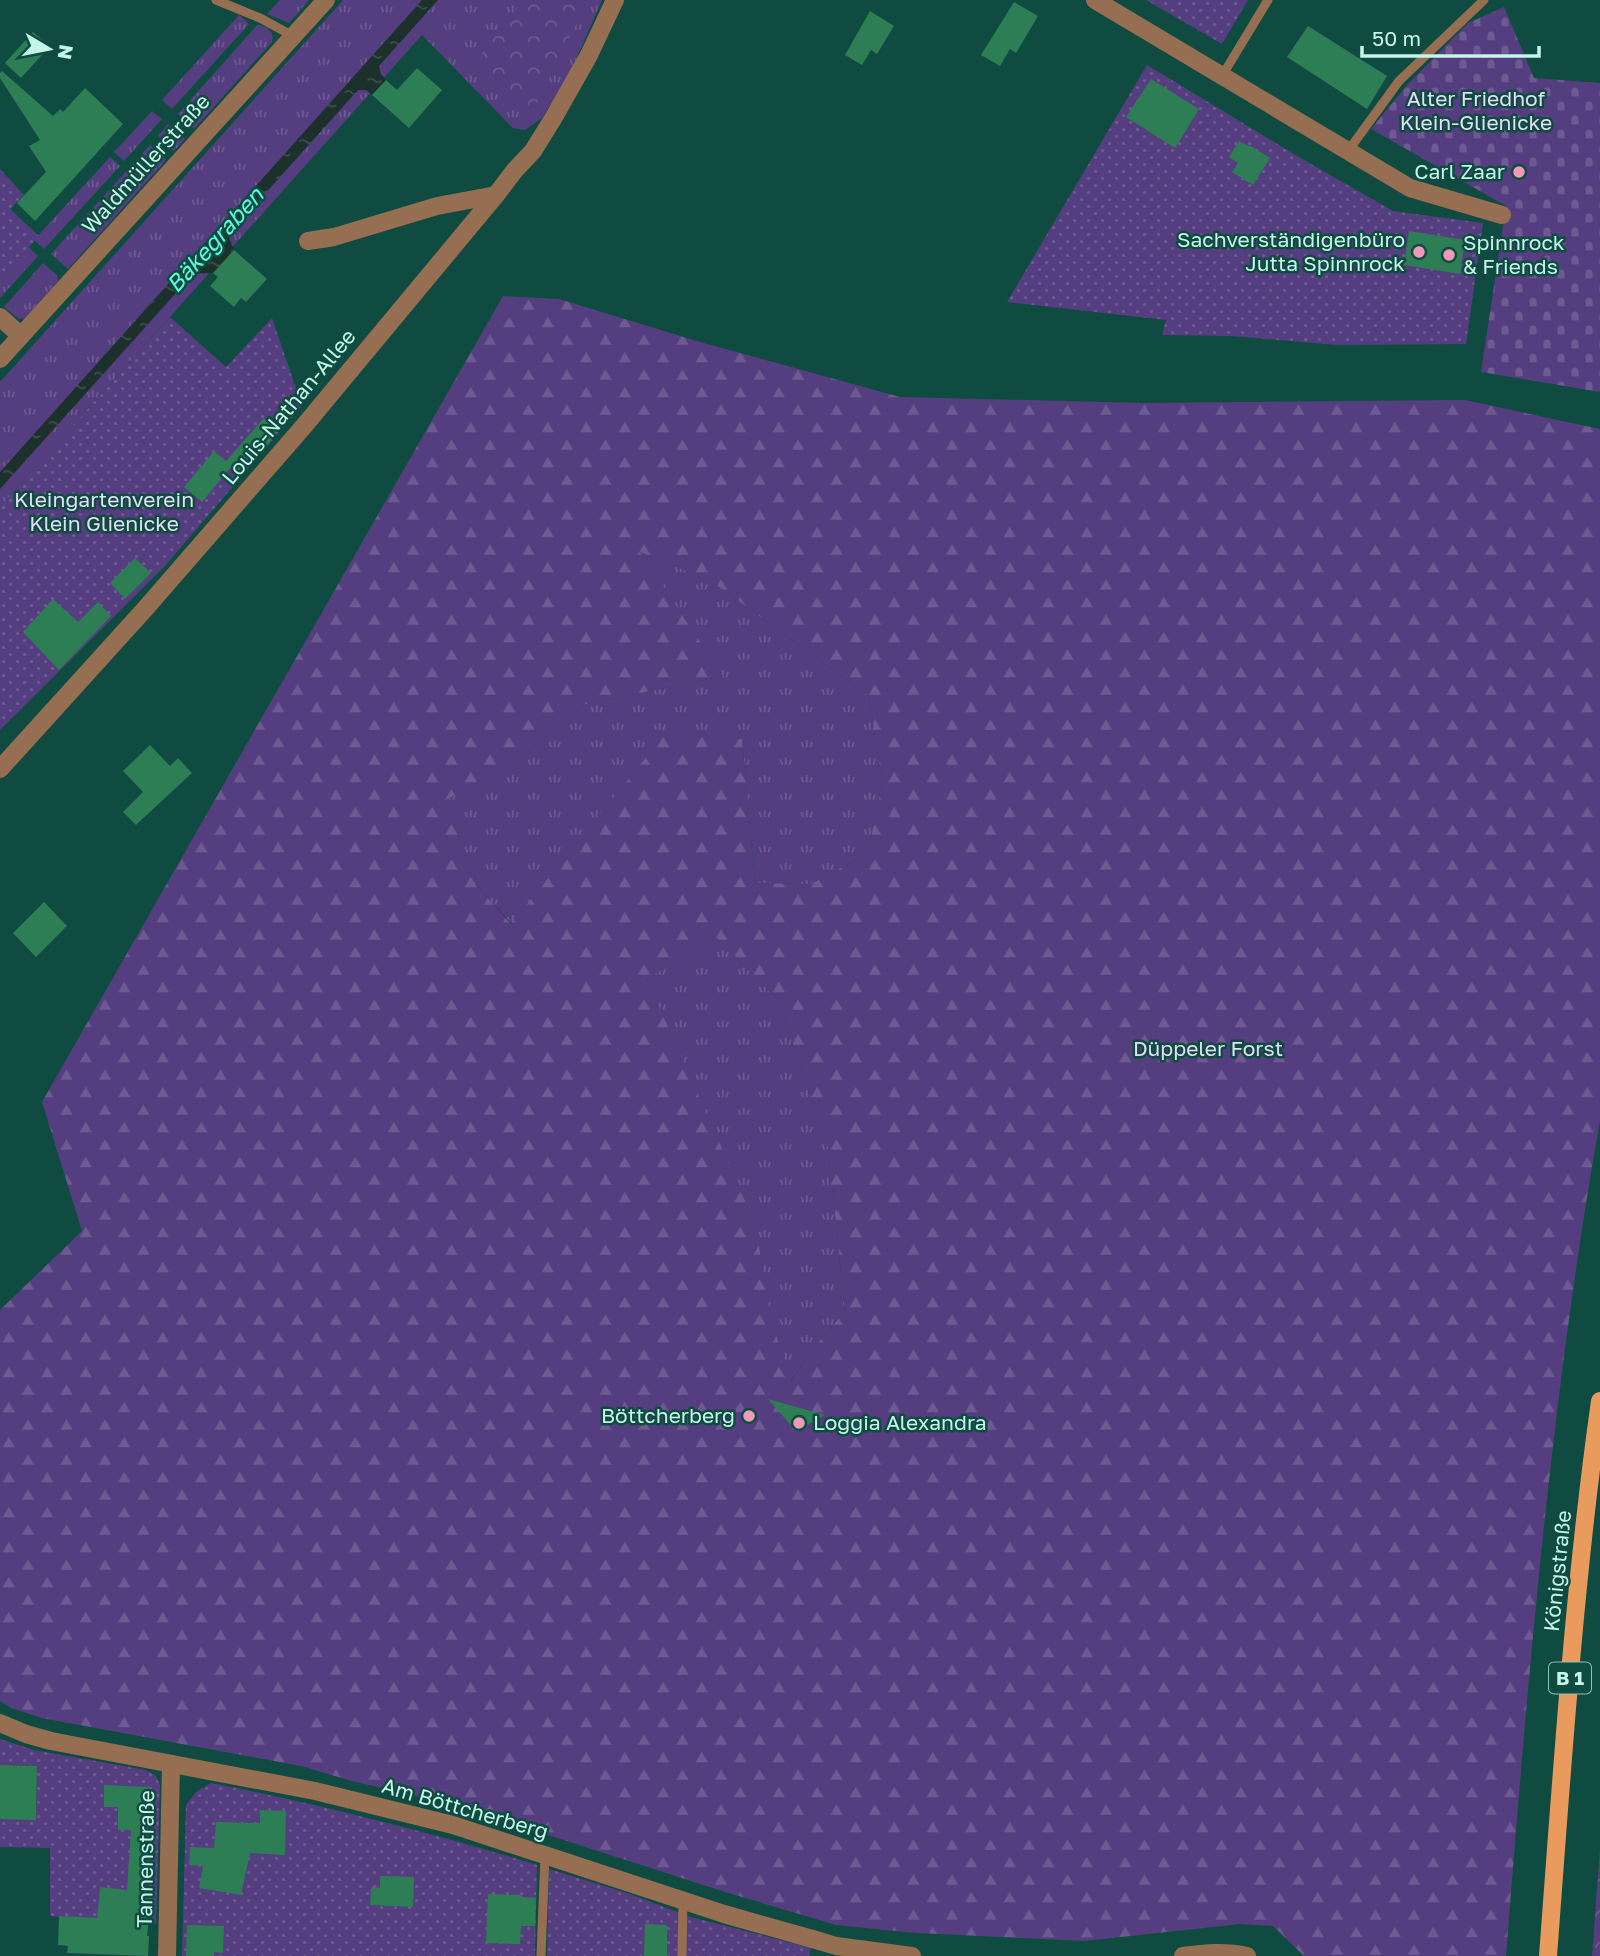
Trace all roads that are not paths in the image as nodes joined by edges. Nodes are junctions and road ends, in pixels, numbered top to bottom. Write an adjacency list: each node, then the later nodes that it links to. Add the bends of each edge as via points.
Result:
1 (216, 0): 7 (lane)
2 (326, 0): 7 (street, Waldmüllerstraße)
3 (615, 0): 10 (street, Louis-Nathan-Allee, via 554,117)
4 (1095, 0): 8 (street)
5 (1268, 0): 8 (lane)
6 (1484, 0): 9 (lane, via 1399,81)
7 (293, 36): 14 (street, Waldmüllerstraße)
8 (1222, 76): 9 (street)
9 (1348, 151): 11 (street, via 1410,188)
10 (496, 195): 12 (street); 16 (street, Louis-Nathan-Allee, via 304,425)
11 (1502, 215)
12 (308, 241)
13 (0, 317): 14 (street)
14 (21, 336): 15 (street, Waldmüllerstraße)
15 (0, 359)
16 (0, 769)
17 (1600, 1401): 28 (main road, Königstraße / B 1, via 1566,1714)
18 (0, 1723): 19 (street, Am Böttcherberg, via 51,1741)
19 (171, 1764): 20 (street, Am Böttcherberg, via 315,1791 453,1825); 22 (street, Tannenstraße)
20 (545, 1855): 21 (street, Am Böttcherberg); 23 (lane)
21 (683, 1900): 24 (lane); 25 (street, Am Böttcherberg, via 836,1946)
22 (167, 1956)
23 (541, 1956)
24 (682, 1956)
25 (912, 1956)
26 (1183, 1956): 27 (street, via 1217,1952)
27 (1247, 1956)
28 (1548, 1956)

